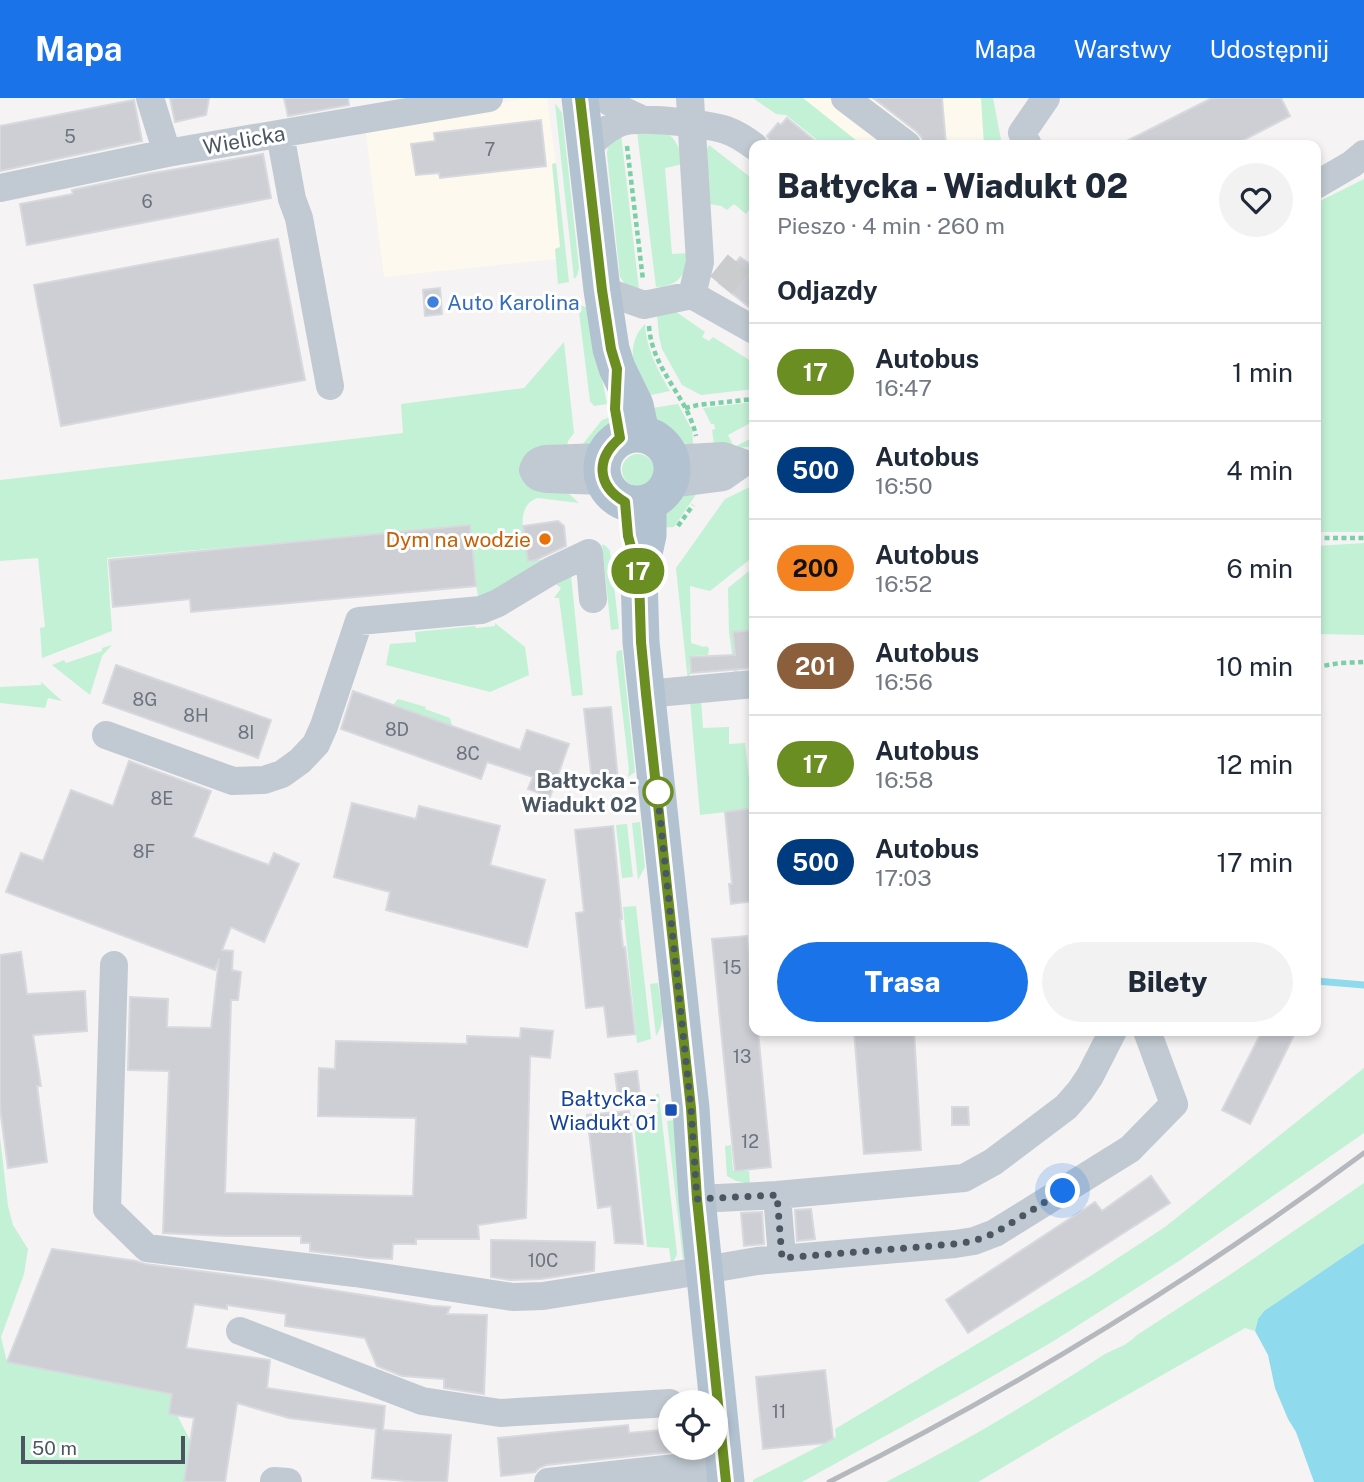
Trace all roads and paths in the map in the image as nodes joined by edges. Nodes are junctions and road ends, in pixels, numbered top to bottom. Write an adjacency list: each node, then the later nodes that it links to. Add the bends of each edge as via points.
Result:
1 (150, 98): 15 (street)
2 (489, 98): 9 (street, Wielicka)
3 (580, 98): 14 (main road)
4 (604, 98): 8 (street)
5 (845, 98): 10 (street)
6 (1046, 98): 11 (street, via 1022,132)
7 (691, 111): 8 (street); 12 (street); 20 (street, via 701,262)
8 (641, 119): 14 (street, via 620,122)
9 (280, 134): 15 (street, Wielicka); 24 (street)
10 (900, 140)
11 (1026, 140)
12 (749, 143)
13 (627, 145): 21 (path)
14 (586, 150): 19 (main road)
15 (167, 153): 18 (street, Wielicka)
16 (1364, 154): 17 (street)
17 (1321, 182)
18 (0, 188)
19 (602, 290): 21 (street); 23 (main road)
20 (692, 295): 21 (street); 22 (street)
21 (646, 304): 23 (street); 26 (path, via 652,348)
22 (749, 327)
23 (614, 359): 28 (main road, via 635,405)
24 (330, 386)
25 (749, 399): 26 (path)
26 (685, 408): 28 (path, via 695,430)
27 (748, 461): 28 (street, via 723,477)
28 (642, 467): 35 (main road, via 648,535 639,576)
29 (1321, 537): 30 (path)
30 (1364, 538)
31 (593, 599): 36 (street, via 589,553 481,610 359,621 316,744 282,774 264,780 233,781)
32 (1364, 662): 33 (path)
33 (1321, 666)
34 (749, 684): 35 (street)
35 (646, 694): 41 (main road)
36 (106, 735)
37 (114, 965): 43 (street, via 107,1209 147,1248 529,1298)
38 (1110, 1036): 40 (street, via 1090,1076 1066,1107 964,1178)
39 (1149, 1036): 42 (street, via 1174,1104 1130,1149 995,1233 955,1244)
40 (777, 1195): 41 (street); 42 (street)
41 (697, 1199): 43 (main road)
42 (782, 1258): 43 (street)
43 (704, 1270): 45 (main road)
44 (240, 1331): 46 (street, via 422,1401 500,1413)
45 (708, 1390)
46 (658, 1405)
47 (708, 1477): 48 (street, via 675,1468)
48 (548, 1482)

